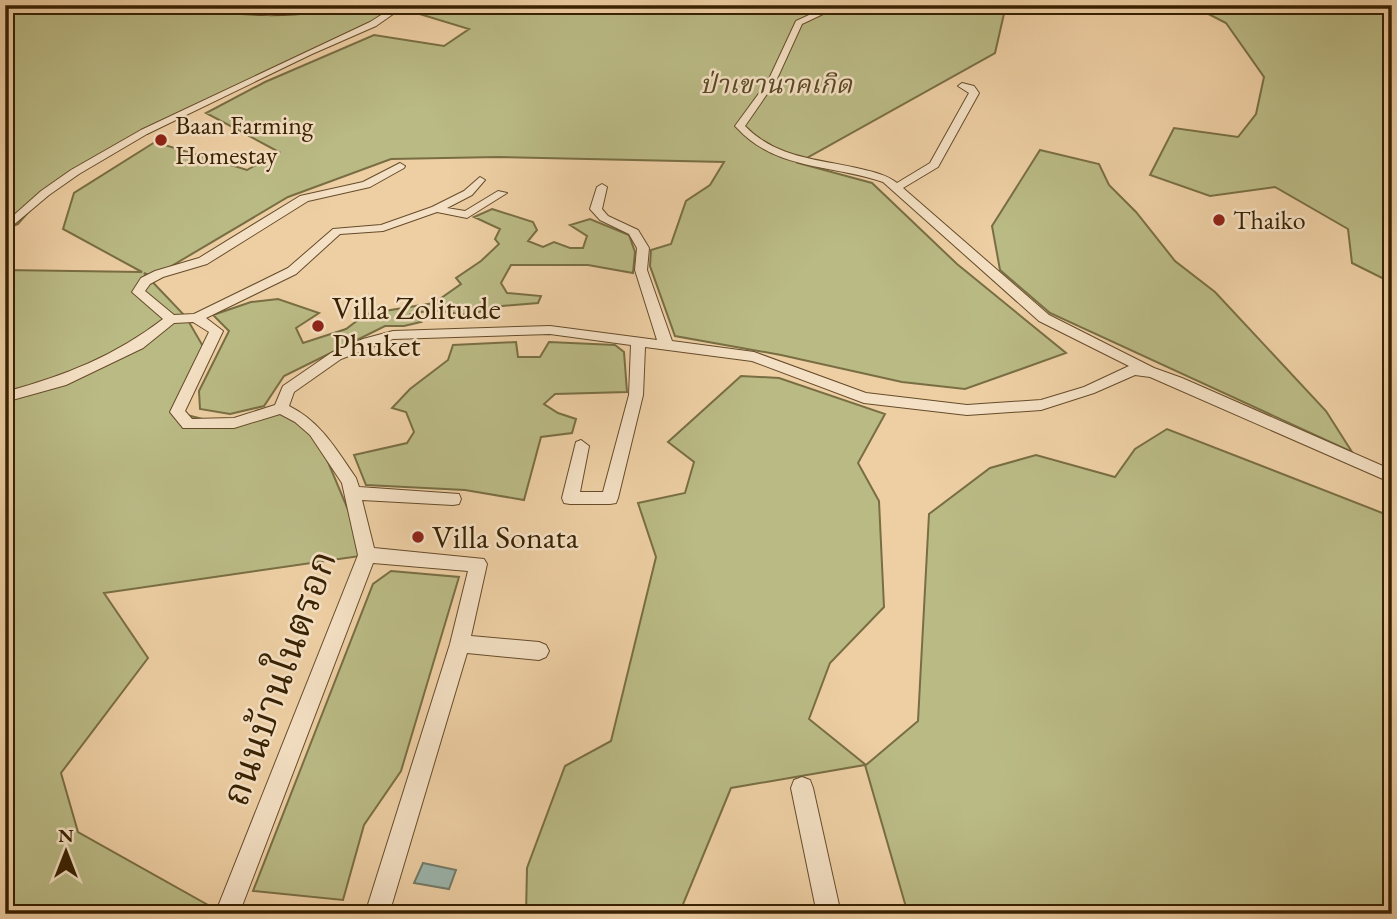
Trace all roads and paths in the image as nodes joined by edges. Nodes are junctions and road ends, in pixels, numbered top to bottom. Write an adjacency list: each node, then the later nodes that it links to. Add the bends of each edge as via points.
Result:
1 (200, 5): 2 (street, via 292,14)
2 (337, 5)
3 (402, 5): 12 (street, via 373,24 144,132 75,172)
4 (838, 5): 9 (street, via 799,23 772,81 740,125 759,146 789,158 865,170)
5 (962, 86): 9 (street, via 974,93 934,165)
6 (400, 166): 14 (street, via 366,185 304,198 203,261 145,281 138,292)
7 (480, 180): 11 (street, via 468,193)
8 (602, 187): 16 (street, via 596,209 604,218 634,232 643,248 641,270)
9 (896, 188): 17 (street, via 1044,318)
10 (502, 193): 11 (street, via 467,215)
11 (436, 209): 13 (street, via 383,228 337,231 292,271)
12 (5, 229)
13 (196, 318): 14 (street); 19 (street, via 216,331 177,412 188,424 234,423)
14 (172, 319): 18 (street, via 138,345 61,383)
15 (638, 342): 16 (street); 19 (street, via 550,330 393,335 336,356 307,374 288,389); 20 (street, via 636,395 610,498 570,498)
16 (666, 345): 17 (street, via 754,357 864,398 967,410 1041,405 1133,370)
17 (1153, 372): 21 (street)
18 (5, 397)
19 (281, 408): 22 (street, ถนนบ้านในตรอก, via 315,431)
20 (581, 446)
21 (1392, 477)
22 (353, 493): 23 (street); 24 (street, ถนนบ้านในตรอก)
23 (453, 499)
24 (367, 555): 25 (street, via 478,564); 28 (street, ถนนบ้านในตรอก)
25 (460, 644): 26 (street); 29 (street)
26 (539, 651)
27 (802, 788): 30 (street)
28 (227, 914)
29 (377, 914)
30 (829, 914)

